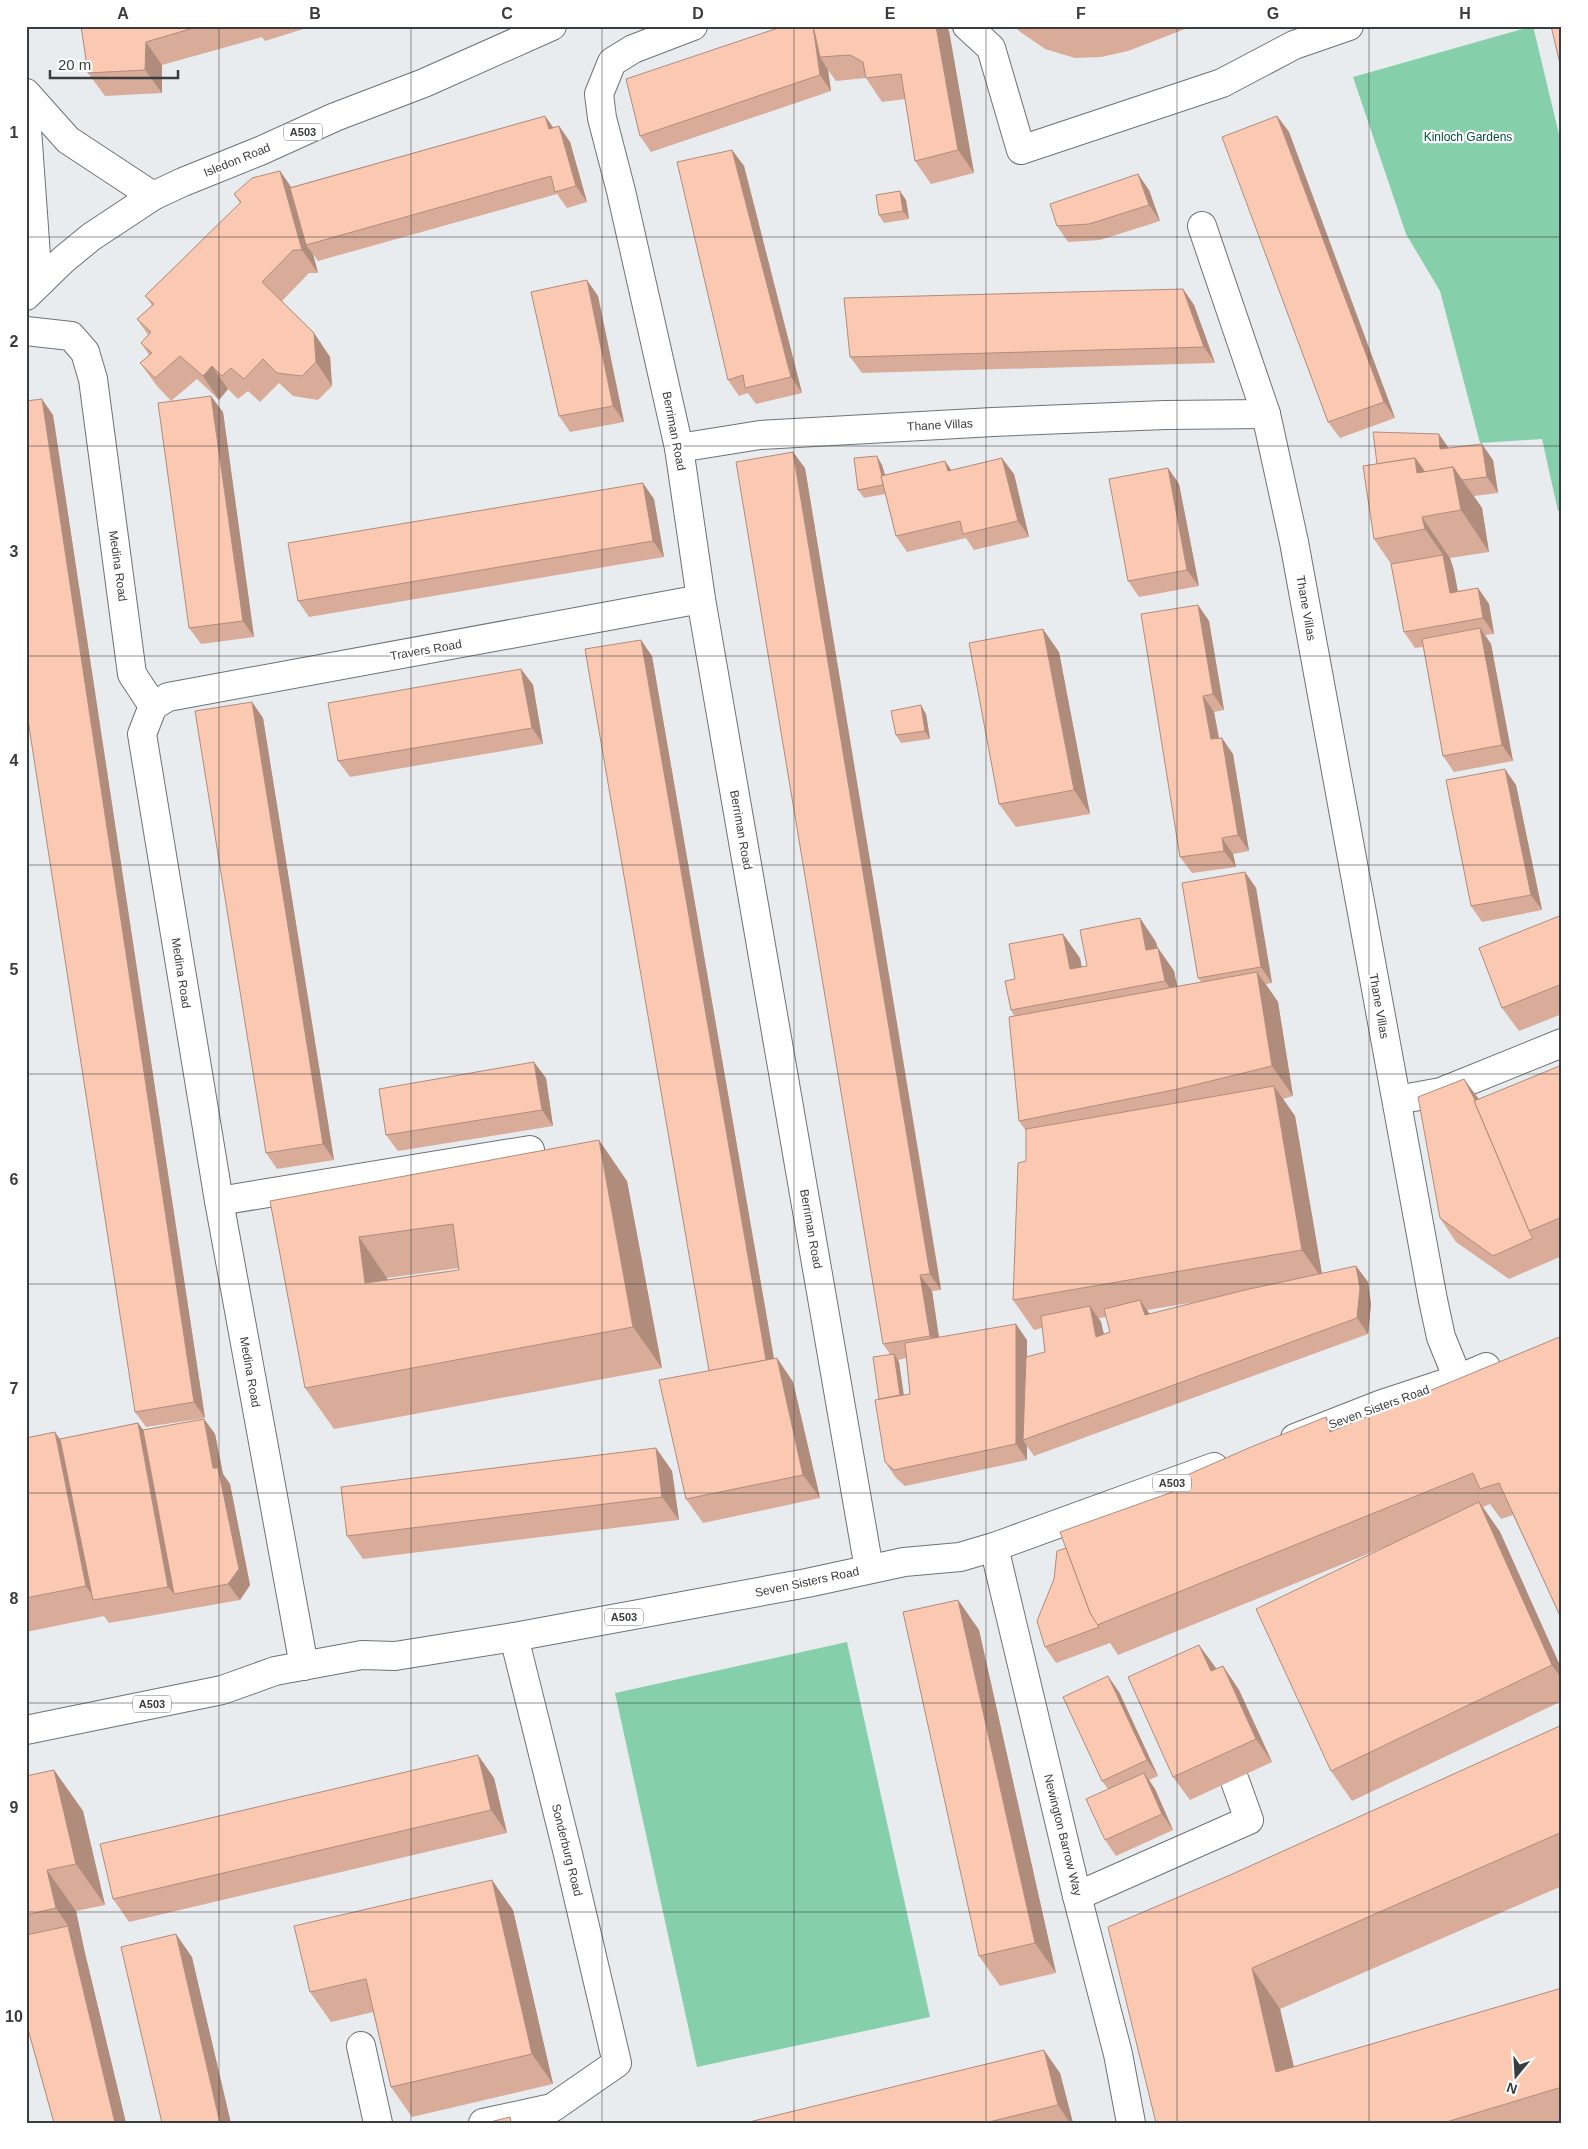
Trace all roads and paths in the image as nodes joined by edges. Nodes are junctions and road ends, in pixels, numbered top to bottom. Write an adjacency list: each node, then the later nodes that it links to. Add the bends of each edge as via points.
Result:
1 (552, 26): 7 (main road, Isledon Road / A503)
2 (693, 26): 12 (main road, Berriman Road, via 633,49 612,62 599,94)
3 (967, 26): 4 (main road, via 991,48 1021,150 1222,83 1294,45)
4 (1348, 26)
5 (26, 94): 7 (main road, via 68,140)
6 (26, 115): 9 (main road)
7 (153, 196): 9 (main road, Isledon Road / A503, via 91,237)
8 (1202, 226): 11 (main road)
9 (32, 290)
10 (26, 330): 14 (main road, Medina Road, via 71,336 85,352 93,379 132,674)
11 (1266, 414): 12 (main road, Thane Villas, via 993,422 760,435); 16 (main road, Thane Villas, via 1294,542)
12 (679, 448): 13 (main road, Berriman Road)
13 (701, 599): 14 (main road, Travers Road, via 168,697); 24 (main road, Berriman Road)
14 (153, 706): 18 (main road, Medina Road, via 142,734)
15 (1562, 1043): 16 (main road, via 1441,1092)
16 (1396, 1100): 20 (main road, Thane Villas, via 1438,1327)
17 (530, 1150): 18 (main road)
18 (219, 1201): 26 (main road, Medina Road)
19 (1509, 1358): 20 (main road, Seven Sisters Road)
20 (1458, 1379): 21 (main road, Seven Sisters Road)
21 (1271, 1447)
22 (1234, 1460): 23 (main road, Seven Sisters Road / A503)
23 (994, 1547): 24 (main road, Seven Sisters Road / A503, via 960,1557); 29 (main road, Newington Barrow Way)
24 (869, 1569): 25 (main road, Seven Sisters Road / A503, via 807,1584)
25 (514, 1637): 26 (main road, Seven Sisters Road / A503, via 395,1656 362,1655); 34 (main road, Sonderburg Road, via 617,2063 552,2108)
26 (304, 1666): 27 (main road, Seven Sisters Road / A503, via 275,1670 222,1690)
27 (26, 1730)
28 (1235, 1781): 29 (main road, via 1249,1820)
29 (1078, 1896): 31 (main road, Newington Barrow Way)
30 (1117, 1933): 31 (main road)
31 (1090, 1945): 35 (main road, Newington Barrow Way, via 1118,2054)
32 (361, 2046): 33 (main road)
33 (378, 2123)
34 (483, 2123)
35 (1131, 2123)

